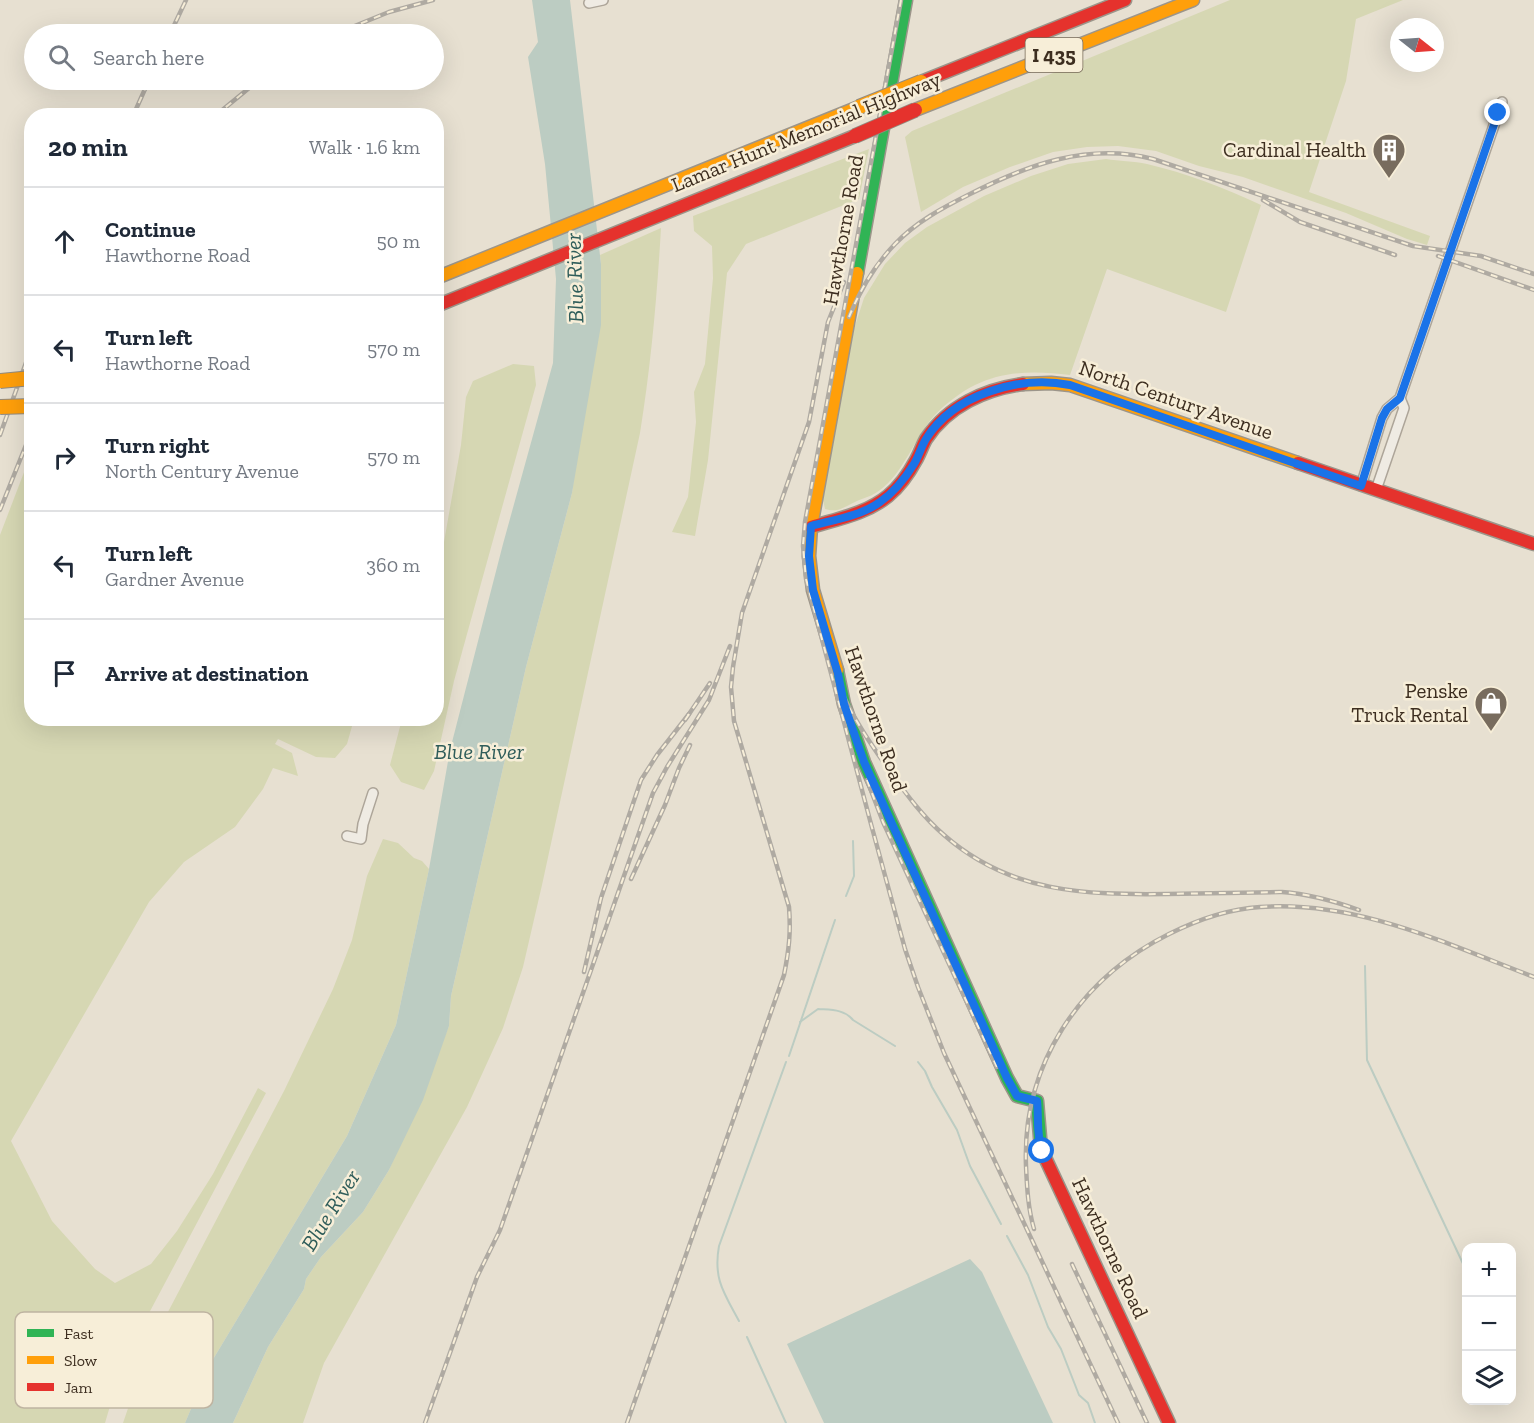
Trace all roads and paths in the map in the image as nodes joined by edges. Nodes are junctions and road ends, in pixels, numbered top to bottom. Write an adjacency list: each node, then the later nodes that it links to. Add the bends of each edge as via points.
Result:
1 (603, 0): 5 (street)
2 (906, 0): 16 (main road, Hawthorne Road)
3 (1125, 0): 7 (main road, Lamar Hunt Memorial Highway / I 435, bridge)
4 (1193, 0): 8 (main road, Lamar Hunt Memorial Highway / I 435, bridge)
5 (589, 3)
6 (1502, 102): 11 (street)
7 (444, 276)
8 (444, 303)
9 (24, 379): 10 (main road, bridge)
10 (0, 381)
11 (1400, 398): 14 (street, via 1382,418); 15 (street, via 1404,408)
12 (24, 406): 13 (main road, bridge)
13 (0, 407)
14 (1361, 486): 15 (main road, North Century Avenue); 16 (main road, North Century Avenue, via 1070,385 1023,383 984,394 950,414 926,438 914,465 878,504)
15 (1376, 490): 17 (main road, North Century Avenue)
16 (811, 526): 20 (main road, Hawthorne Road, via 813,590 864,762 1007,1078 1017,1096 1037,1101 1037,1135 1042,1151)
17 (1534, 544)
18 (373, 793): 19 (street, via 361,839)
19 (347, 836)
20 (1169, 1423)

